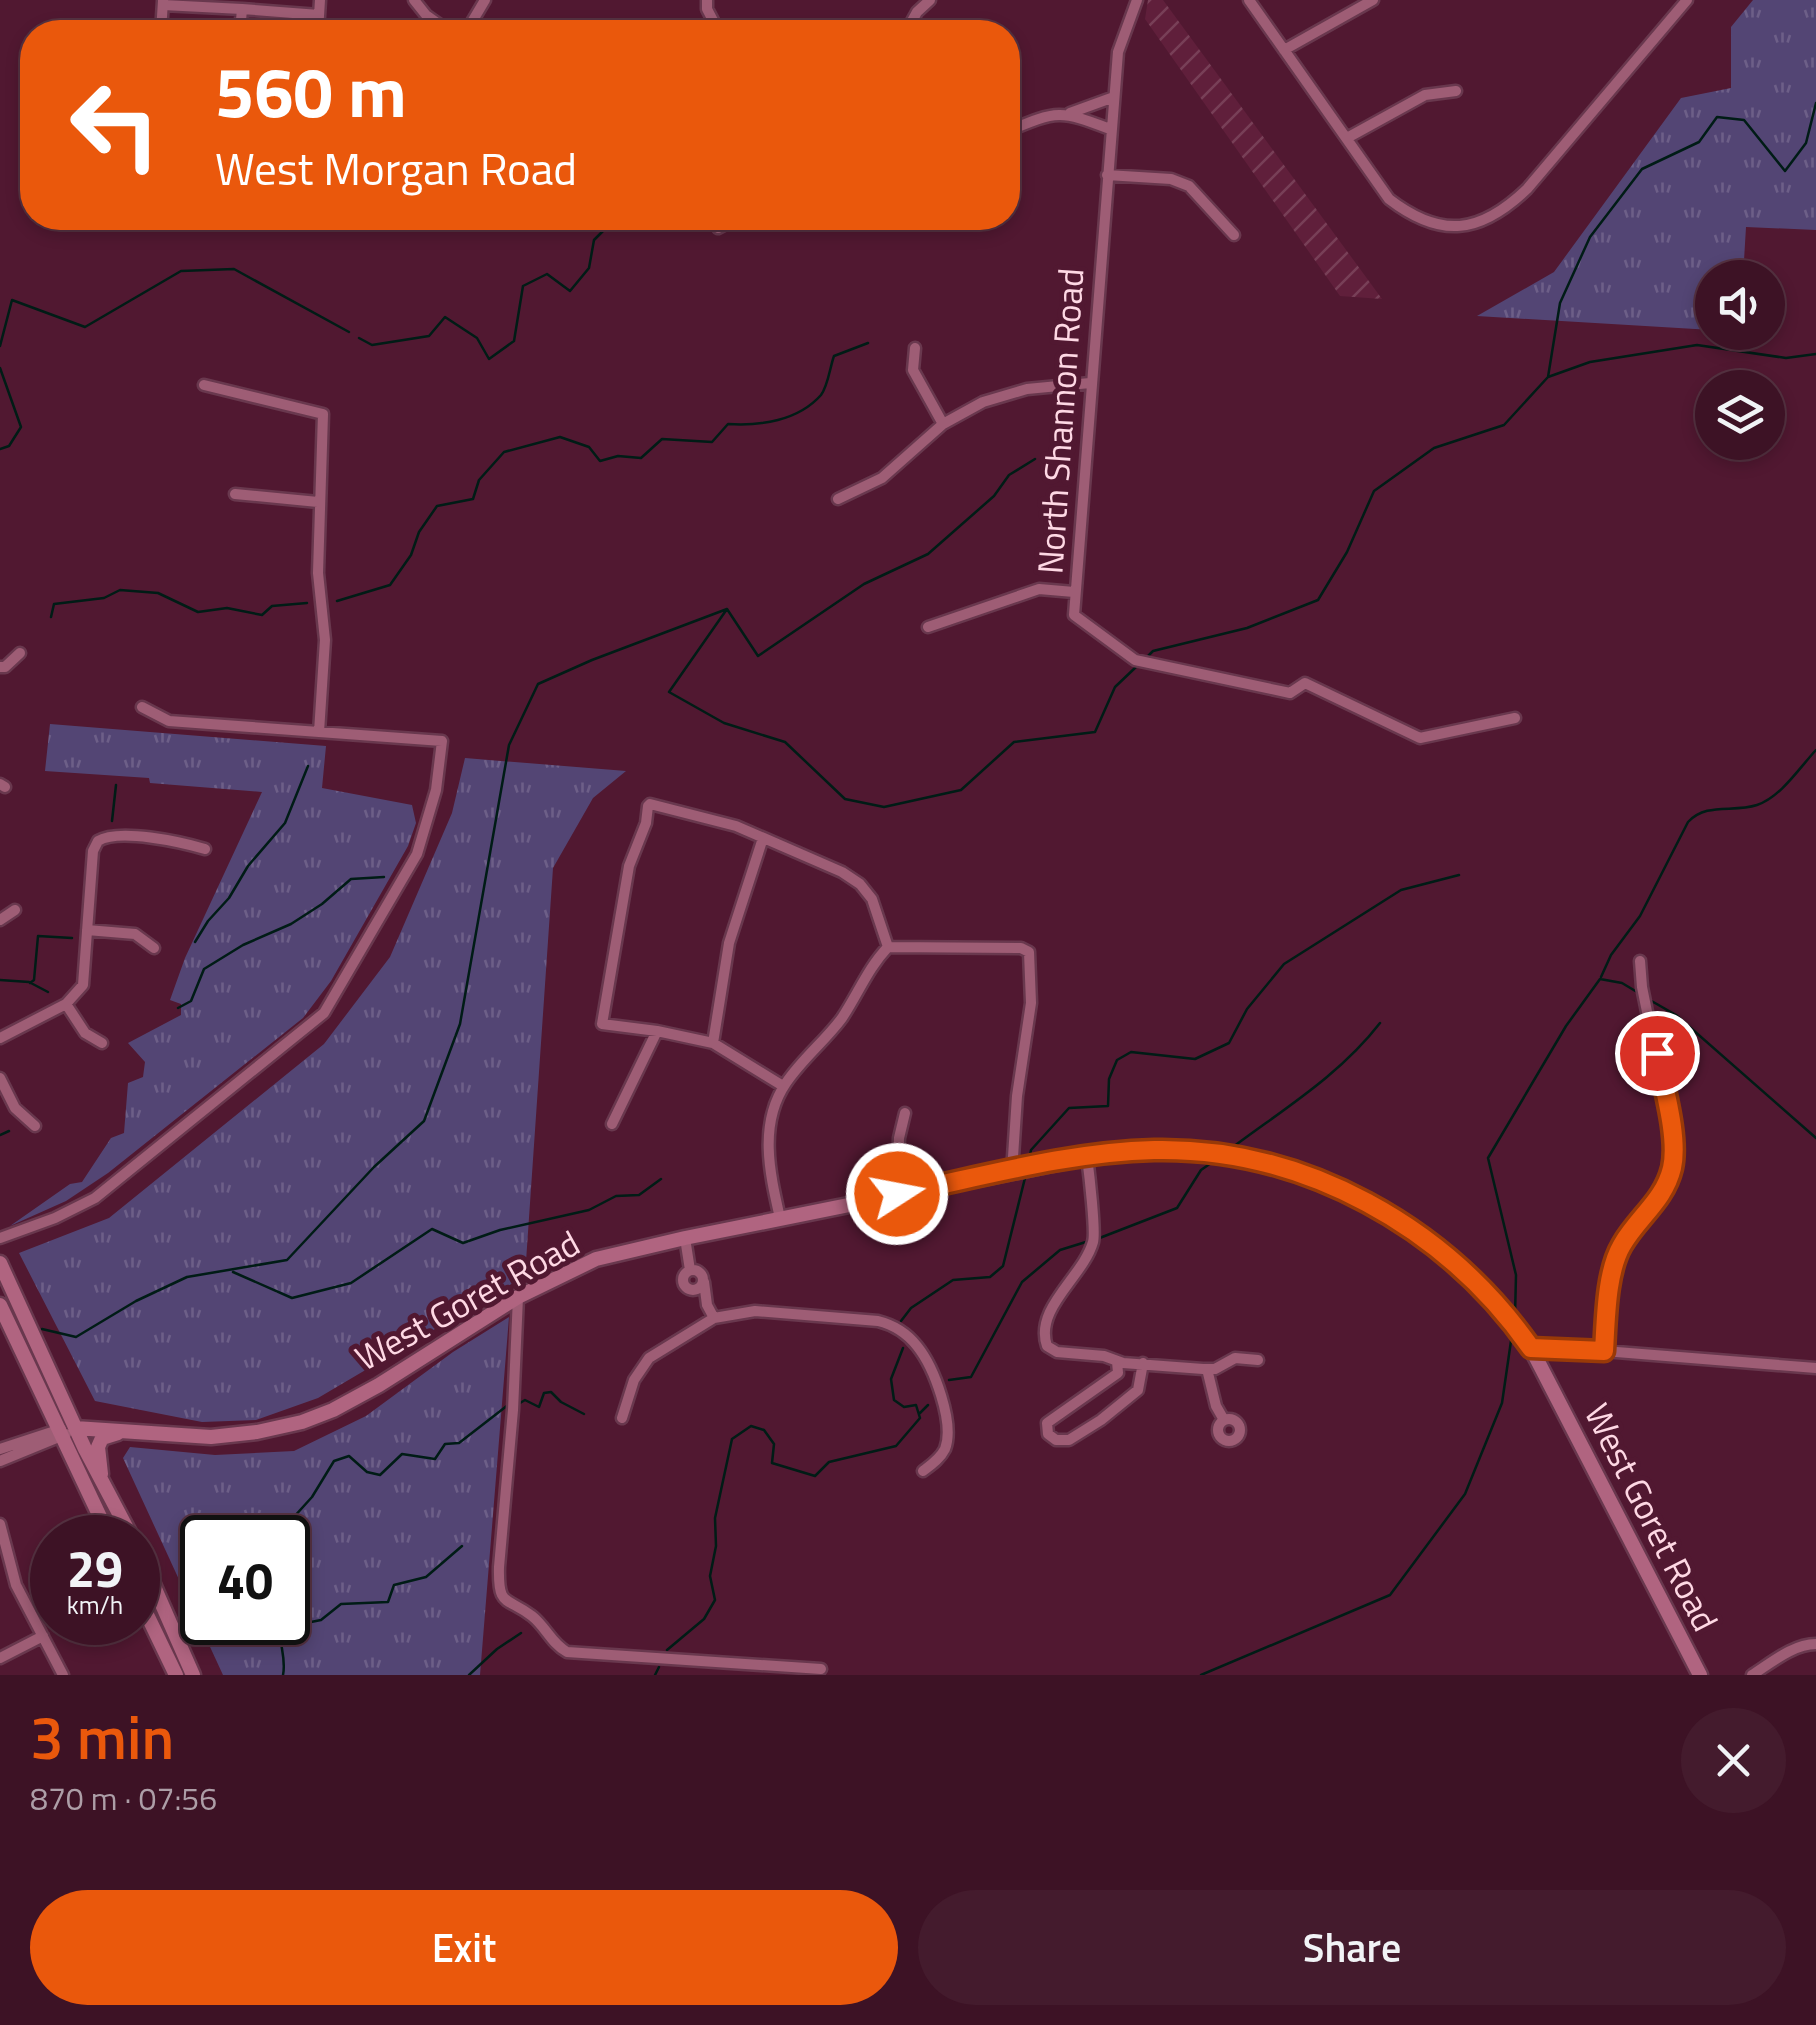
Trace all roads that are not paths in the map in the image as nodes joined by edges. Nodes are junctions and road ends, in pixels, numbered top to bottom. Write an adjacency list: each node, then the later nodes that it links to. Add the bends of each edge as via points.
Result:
1 (320, 0): 10 (street)
2 (414, 0): 13 (street)
3 (930, 0): 14 (street)
4 (1138, 0): 17 (street, North Shannon Road, via 1118,52)
5 (1249, 0): 15 (street)
6 (1373, 0): 15 (street)
7 (1687, 0): 21 (street, via 1504,212 1470,225 1440,226 1413,217 1389,199)
8 (163, 2): 9 (street)
9 (242, 9): 10 (street); 11 (street)
10 (319, 15): 12 (street)
11 (241, 20)
12 (319, 20)
13 (433, 20)
14 (913, 20)
15 (1284, 50): 21 (street)
16 (1456, 91): 21 (street, via 1425,95)
17 (1114, 97): 18 (street); 20 (street, North Shannon Road)
18 (1070, 113): 19 (street); 20 (street)
19 (1020, 126)
20 (1110, 128): 22 (street, North Shannon Road)
21 (1347, 138)
22 (1107, 174): 23 (street, via 1188,186); 25 (street, North Shannon Road)
23 (1234, 235)
24 (915, 348): 27 (street, via 913,370)
25 (1090, 383): 27 (street, via 1026,389); 31 (street, North Shannon Road)
26 (204, 385): 30 (street, via 322,414)
27 (943, 424): 29 (street, via 882,478)
28 (235, 494): 30 (street)
29 (838, 500)
30 (318, 502): 37 (street, via 325,640)
31 (1074, 592): 32 (street, via 1040,589); 36 (street, North Shannon Road, via 1074,616 1135,660 1290,694 1306,683 1420,738)
32 (928, 627)
33 (20, 654): 34 (street)
34 (0, 667)
35 (142, 707): 37 (street, via 168,721)
36 (1515, 718)
37 (319, 732): 60 (street, via 442,740 417,854 324,1013 95,1198)
38 (763, 838): 43 (street, via 860,884 872,898); 47 (street, via 650,804 629,866 602,1024); 50 (street, via 729,943)
39 (205, 849): 42 (street, via 114,836 98,842)
40 (15, 910): 41 (street)
41 (0, 920)
42 (87, 930): 44 (street, via 135,934); 46 (street, via 83,985)
43 (888, 947): 52 (street, via 841,1019); 57 (street, via 1029,952 1031,1003)
44 (154, 948)
45 (1640, 961): 71 (street, via 1673,1167 1658,1203 1620,1246 1607,1298)
46 (66, 1004): 48 (street); 49 (street, via 85,1033)
47 (656, 1030): 50 (street); 54 (street)
48 (0, 1038)
49 (102, 1043)
50 (713, 1044): 52 (street)
51 (0, 1078): 55 (street, via 15,1108)
52 (783, 1086): 59 (street, via 767,1156)
53 (905, 1112): 58 (street)
54 (612, 1124)
55 (34, 1126)
56 (1087, 1157): 57 (street, West Goret Road); 70 (street, West Goret Road, via 1151,1150 1238,1156 1344,1191 1435,1245 1508,1315); 73 (street, via 1095,1237 1044,1336 1058,1352)
57 (1012, 1172): 58 (street, West Goret Road)
58 (897, 1194): 59 (street, West Goret Road)
59 (780, 1218): 61 (street, West Goret Road)
60 (0, 1238)
61 (685, 1238): 63 (street); 66 (street, West Goret Road, via 596,1259)
62 (0, 1263): 79 (street)
63 (690, 1270): 64 (street); 65 (street, via 683,1279)
64 (704, 1282): 65 (street); 67 (street)
65 (692, 1290): 67 (street)
66 (518, 1297): 80 (street, West Goret Road, via 379,1385 302,1422 212,1436); 97 (street, via 498,1588 507,1604 531,1615 567,1652)
67 (707, 1305): 69 (street)
68 (0, 1306): 81 (street)
69 (714, 1318): 77 (street, via 650,1358 634,1380); 84 (street, via 754,1311 893,1325 920,1349 946,1417 944,1450)
70 (1531, 1348): 71 (street); 101 (street, West Goret Road)
71 (1604, 1351): 75 (street)
72 (1258, 1360): 76 (street, via 1235,1358)
73 (1116, 1361): 74 (street); 74 (street, via 1118,1373 1047,1423 1048,1434 1069,1440 1101,1420 1138,1390)
74 (1142, 1363): 76 (street)
75 (1816, 1368)
76 (1207, 1369): 78 (street)
77 (622, 1418)
78 (1224, 1420)
79 (75, 1428): 80 (street, West Goret Road); 81 (street, West Goret Road); 85 (street)
80 (130, 1431): 85 (street, via 102,1438)
81 (59, 1433): 82 (street, West Goret Road); 83 (street, West Goret Road); 86 (street)
82 (0, 1449)
83 (0, 1462)
84 (922, 1471)
85 (103, 1484): 87 (street)
86 (99, 1515)
87 (120, 1515)
88 (0, 1524): 89 (street)
89 (2, 1539): 91 (street)
90 (160, 1600): 100 (street)
91 (30, 1611)
92 (160, 1642): 99 (street)
93 (30, 1643): 96 (street)
94 (1816, 1644): 102 (street)
95 (48, 1645): 98 (street)
96 (0, 1658)
97 (821, 1669)
98 (63, 1675)
99 (176, 1675)
100 (193, 1675)
101 (1700, 1675)
102 (1752, 1675)

